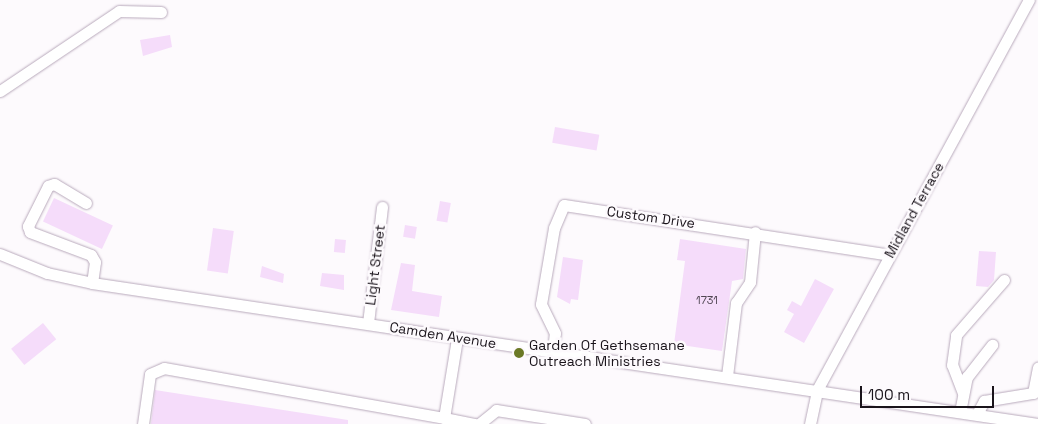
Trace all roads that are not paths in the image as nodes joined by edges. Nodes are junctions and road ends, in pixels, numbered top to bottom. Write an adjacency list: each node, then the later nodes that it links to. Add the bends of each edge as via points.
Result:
1 (1028, 0): 8 (street, Midland Terrace)
2 (161, 12): 3 (street, via 119,11)
3 (0, 91)
4 (86, 203): 10 (street, via 54,184 48,186 28,226 30,232 91,255 95,262)
5 (382, 207): 11 (street, Light Street)
6 (755, 232): 8 (street, Custom Drive); 14 (street, Custom Drive, via 564,205 554,228 541,304 555,332); 16 (street, via 750,282 736,303)
7 (0, 254): 10 (street, Camden Avenue, via 47,274)
8 (889, 255): 17 (street, Midland Terrace)
9 (1004, 280): 18 (street, via 956,335 952,366)
10 (92, 283): 11 (street, Camden Avenue)
11 (368, 323): 12 (street, Camden Avenue)
12 (457, 339): 14 (street, Camden Avenue); 21 (street)
13 (992, 345): 18 (street, via 967,377)
14 (553, 351): 16 (street, Camden Avenue)
15 (1038, 367): 20 (street, via 1033,393 984,401)
16 (727, 376): 17 (street, Camden Avenue)
17 (817, 390): 19 (street, Camden Avenue); 25 (street, Midland Terrace)
18 (963, 394): 19 (street)
19 (960, 412): 20 (street, Camden Avenue)
20 (977, 414): 26 (street, Camden Avenue)
21 (444, 418): 22 (street, via 164,368 150,374); 23 (street)
22 (143, 424)
23 (478, 424): 24 (street, via 496,410)
24 (585, 424)
25 (810, 424)
26 (1038, 424)

